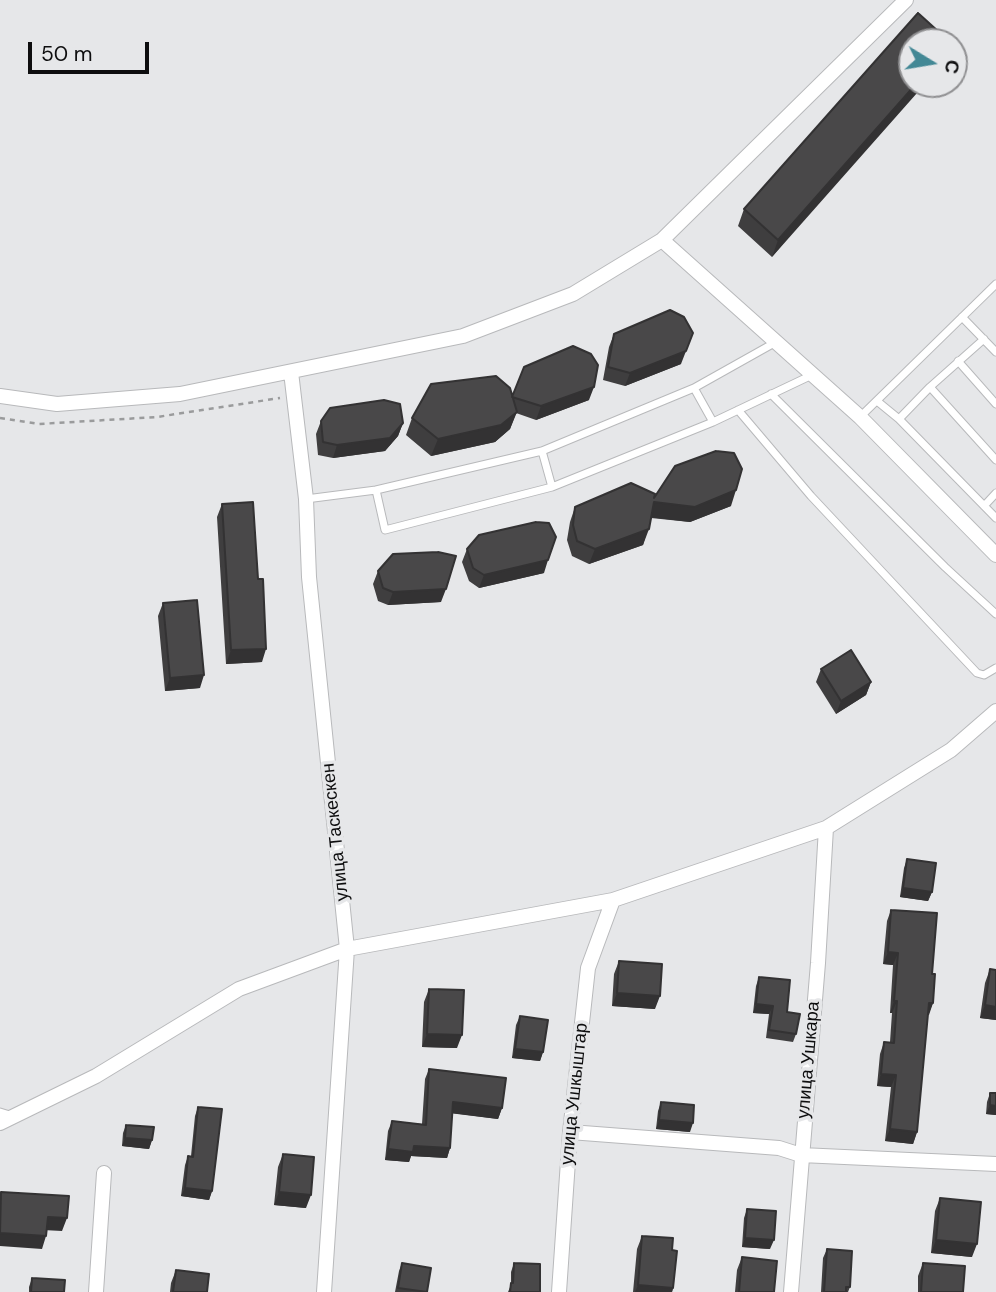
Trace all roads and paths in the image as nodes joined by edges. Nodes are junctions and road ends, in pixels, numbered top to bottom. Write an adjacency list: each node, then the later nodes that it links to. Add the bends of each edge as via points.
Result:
1 (906, 0): 2 (street)
2 (662, 240): 6 (street); 9 (street, via 573,294 463,336)
3 (996, 284): 4 (lane)
4 (962, 317): 5 (lane); 16 (lane)
5 (984, 339): 7 (lane); 8 (lane)
6 (778, 341): 10 (street); 12 (lane)
7 (996, 352)
8 (958, 361): 11 (lane); 17 (lane)
9 (291, 372): 14 (street, via 180,394 57,404); 15 (street, улица Таскескен)
10 (814, 374): 13 (lane); 19 (street)
11 (930, 387): 21 (lane); 24 (lane)
12 (694, 388): 22 (lane); 23 (lane)
13 (771, 394): 18 (lane); 32 (lane)
14 (0, 396)
15 (294, 396): 20 (path, via 157,417 39,424); 28 (street, улица Таскескен)
16 (877, 401): 19 (lane); 21 (lane)
17 (996, 404)
18 (738, 410): 22 (lane); 33 (lane, via 811,496 977,673 984,676)
19 (860, 417): 31 (street)
20 (0, 418)
21 (900, 419): 29 (lane)
22 (713, 422): 25 (lane)
23 (542, 451): 25 (lane); 26 (lane)
24 (996, 460)
25 (552, 487): 26 (lane, via 386,530)
26 (376, 490): 28 (lane)
27 (996, 493): 29 (lane)
28 (306, 499): 37 (street, улица Таскескен, via 309,577)
29 (984, 506): 30 (lane)
30 (996, 518)
31 (996, 555)
32 (996, 614)
33 (996, 668)
34 (996, 711): 35 (street, via 951,750)
35 (826, 828): 36 (street); 41 (street, улица Ушкара)
36 (613, 900): 37 (street); 40 (street, улица Ушкыштар, via 588,968)
37 (348, 949): 38 (street, via 239,989 96,1076); 45 (street, улица Таскескен)
38 (7, 1114): 39 (street)
39 (0, 1123)
40 (570, 1132): 41 (street, via 779,1148); 46 (street, улица Ушкыштар)
41 (801, 1155): 42 (street); 47 (street, улица Ушкара)
42 (996, 1164)
43 (104, 1173): 44 (street)
44 (96, 1292)
45 (324, 1292)
46 (559, 1292)
47 (791, 1292)

